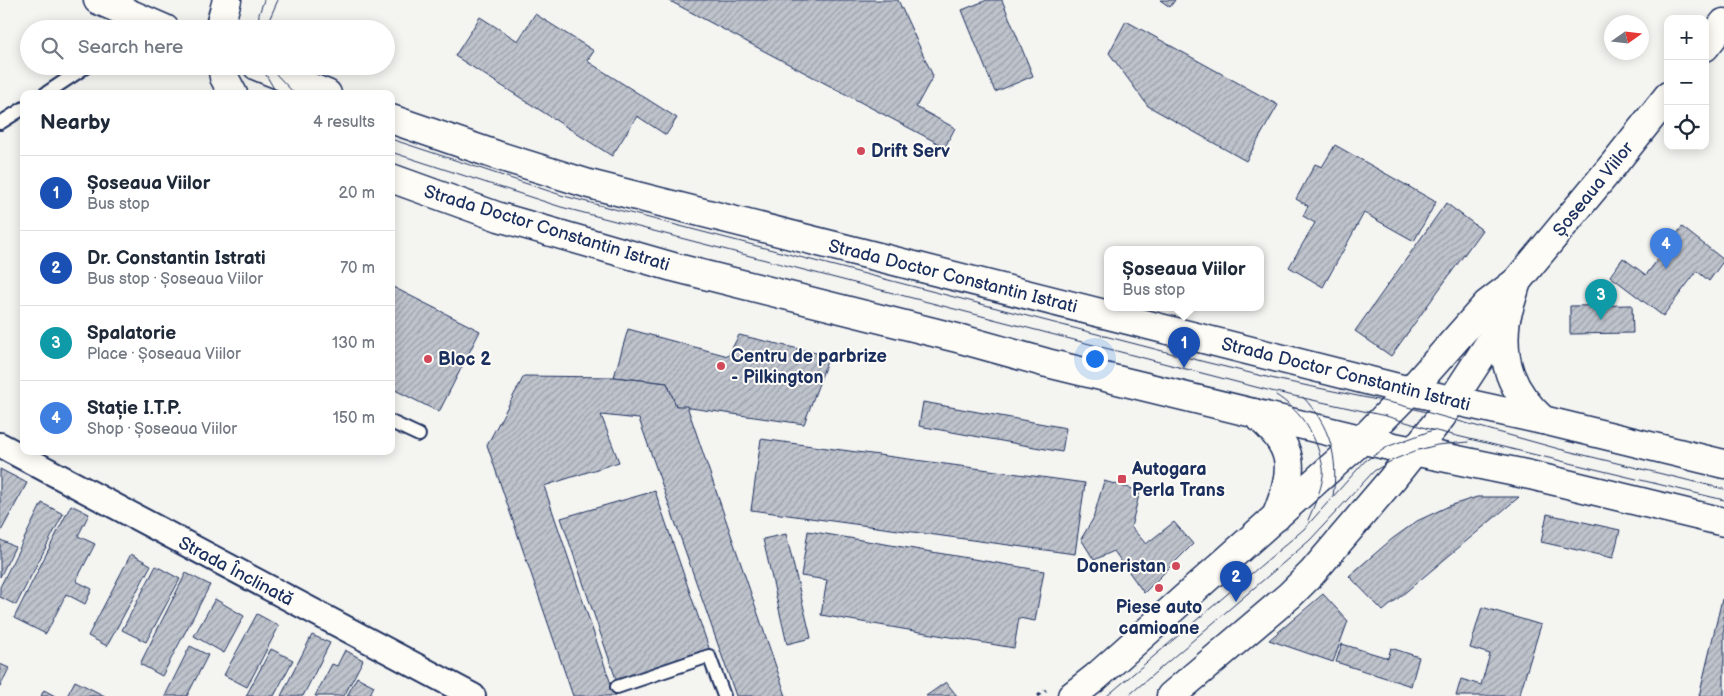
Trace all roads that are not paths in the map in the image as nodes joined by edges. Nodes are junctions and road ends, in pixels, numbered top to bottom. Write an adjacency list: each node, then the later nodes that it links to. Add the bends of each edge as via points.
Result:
1 (98, 0): 3 (main road)
2 (227, 0): 4 (main road)
3 (128, 20)
4 (222, 20)
5 (1724, 23): 6 (main road)
6 (1709, 43)
7 (74, 75): 10 (lane)
8 (224, 75): 11 (main road)
9 (280, 75): 12 (main road)
10 (51, 90)
11 (231, 90)
12 (317, 90)
13 (1664, 101): 18 (main road, Șoseaua Viilor)
14 (20, 111): 16 (lane)
15 (395, 120): 20 (main road, Strada Doctor Constantin Istrati, via 589,184)
16 (0, 124)
17 (395, 179): 22 (main road, Strada Doctor Constantin Istrati, via 499,217 673,267)
18 (1517, 282): 19 (main road, Șoseaua Viilor); 20 (main road, Șoseaua Viilor, via 1487,304)
19 (1506, 318): 21 (main road, Șoseaua Viilor); 23 (main road, via 1504,337 1509,371 1527,404)
20 (1410, 391): 21 (main road, Strada Doctor Constantin Istrati); 26 (main road, Șoseaua Viilor)
21 (1452, 401): 23 (main road, Strada Doctor Constantin Istrati); 28 (main road, Șoseaua Viilor)
22 (1253, 412): 26 (main road, Strada Doctor Constantin Istrati); 30 (main road, via 1274,430 1289,462 1288,483)
23 (1543, 420): 29 (main road, Strada Doctor Constantin Istrati)
24 (395, 424): 25 (lane)
25 (419, 435)
26 (1363, 439): 28 (main road, Strada Doctor Constantin Istrati); 30 (main road, Șoseaua Viilor)
27 (0, 445): 33 (street, Strada Înclinată)
28 (1415, 451): 31 (main road, Strada Doctor Constantin Istrati, via 1530,474); 36 (main road, Șoseaua Viilor, via 1290,595)
29 (1724, 464)
30 (1276, 517): 35 (main road, Șoseaua Viilor)
31 (1724, 522)
32 (617, 687): 34 (lane, via 709,656)
33 (473, 696)
34 (724, 696)
35 (1072, 696)
36 (1171, 696)

